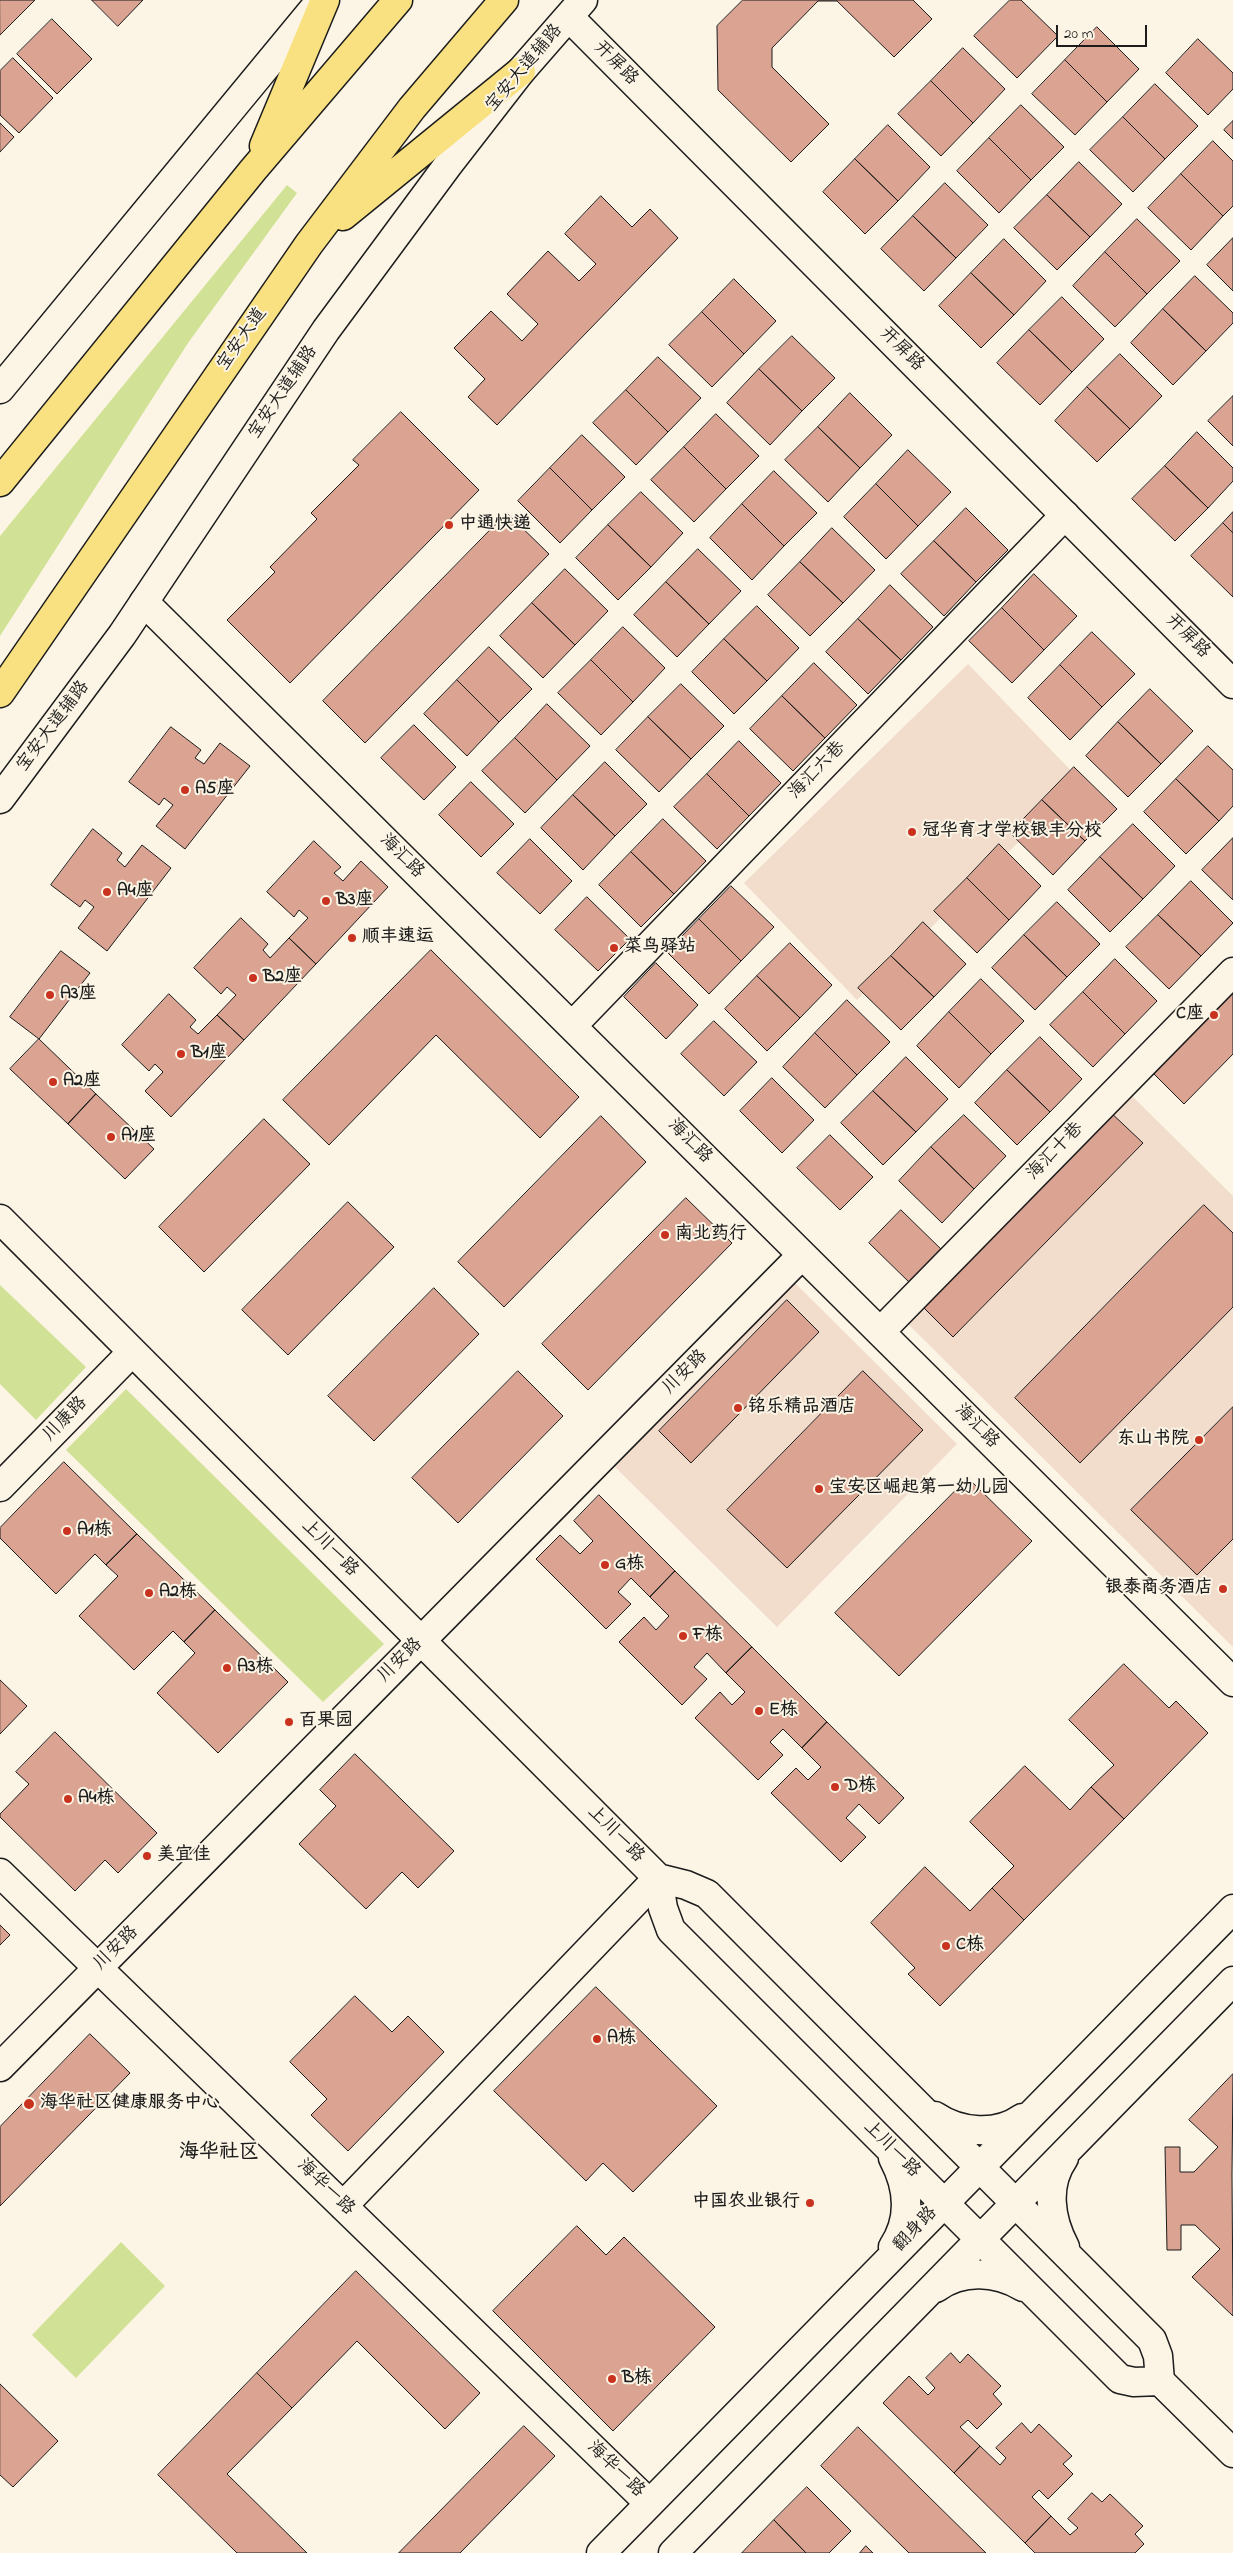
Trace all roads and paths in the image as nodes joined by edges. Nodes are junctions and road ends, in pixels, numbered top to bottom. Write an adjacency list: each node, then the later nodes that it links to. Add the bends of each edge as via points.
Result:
1 (321, 0): 9 (street)
2 (325, 0): 7 (main road)
3 (398, 0): 7 (main road)
4 (504, 0): 8 (main road, 宝安大道, via 412,108)
5 (576, 8): 6 (street, 宝安大道辅路); 13 (street, 开屏路)
6 (521, 71): 8 (main road); 14 (street, 宝安大道辅路, via 326,330)
7 (254, 170): 12 (main road)
8 (309, 244): 16 (main road, 宝安大道)
9 (48, 331): 10 (street); 11 (street)
10 (0, 358)
11 (0, 389)
12 (0, 482)
13 (1065, 515): 15 (street, 开屏路); 19 (street, 海汇六巷)
14 (144, 602): 17 (street, 宝安大道辅路); 19 (street, 海汇路)
15 (1233, 684)
16 (0, 693)
17 (0, 799)
18 (1233, 972): 22 (street, 海汇十巷)
19 (572, 1026): 21 (street, 海汇路)
20 (0, 1219): 23 (street, 上川一路)
21 (802, 1255): 22 (street, 海汇路); 25 (street, 川安路)
22 (880, 1332): 26 (street, 海汇路)
23 (132, 1352): 24 (street, 川康路); 25 (street, 上川一路)
24 (0, 1487)
25 (421, 1641): 28 (street, 上川一路); 30 (street, 川安路)
26 (1233, 1682)
27 (0, 1872): 30 (street, 海华一路)
28 (658, 1878): 33 (street, 上川一路, via 707,1894); 36 (street, 上川一路, via 671,1930); 40 (street)
29 (1233, 1909): 34 (street, 翻身路)
30 (99, 1968): 32 (street, 川安路); 40 (street, 海华一路)
31 (1233, 1981): 35 (street)
32 (0, 2068)
33 (918, 2105): 34 (street, via 939,2119 964,2129 990,2130 1016,2122); 37 (street, 上川一路)
34 (1040, 2106): 37 (street, 翻身路)
35 (1076, 2140): 38 (street); 42 (street, via 1061,2162 1052,2185 1051,2209 1058,2235)
36 (886, 2146): 39 (street, 上川一路); 43 (street, via 900,2171 907,2196 906,2221)
37 (980, 2166): 38 (street, 上川一路); 39 (street, 翻身路)
38 (1015, 2202): 41 (street); 42 (street, 上川一路)
39 (943, 2203): 41 (street, 上川一路); 43 (street, 翻身路)
40 (343, 2206): 48 (street, 海华一路)
41 (979, 2238): 44 (street, 上川一路); 45 (street)
42 (1072, 2259): 46 (street, 上川一路, via 1152,2340 1158,2356)
43 (876, 2272): 48 (street, 翻身路)
44 (1033, 2293): 45 (street, via 1013,2281 965,2274 943,2283); 46 (street, 上川一路, via 1120,2379 1134,2382)
45 (919, 2300): 50 (street)
46 (1160, 2380): 47 (street)
47 (1233, 2453)
48 (649, 2503): 49 (street, 翻身路)
49 (601, 2553)
50 (673, 2553)

